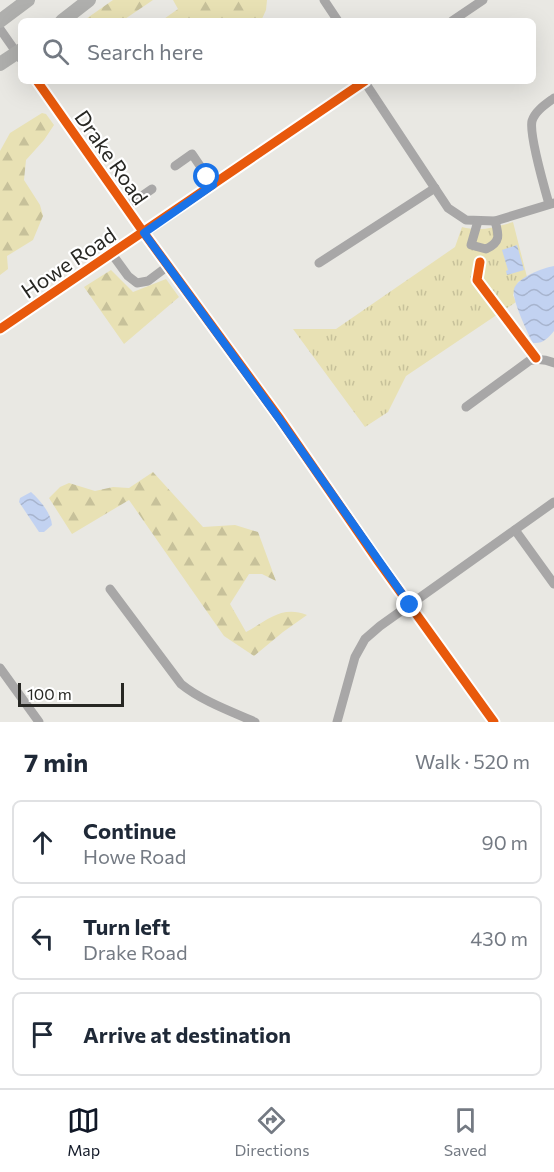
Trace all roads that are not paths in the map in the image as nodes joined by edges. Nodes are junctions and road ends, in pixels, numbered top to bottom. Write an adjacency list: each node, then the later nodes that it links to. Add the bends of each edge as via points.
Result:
1 (89, 0): 5 (highway)
2 (324, 0): 6 (street)
3 (483, 0): 7 (street)
4 (23, 4): 8 (highway)
5 (66, 18)
6 (336, 18)
7 (456, 18)
8 (0, 21)
9 (0, 29): 11 (street)
10 (18, 52): 12 (highway, bridge)
11 (18, 55)
12 (0, 64)
13 (39, 84): 22 (street, Drake Road)
14 (360, 84): 18 (street, Howe Road)
15 (366, 84): 19 (street)
16 (554, 98): 21 (street, via 542,106 532,121)
17 (175, 166): 18 (street, via 192,154)
18 (213, 185): 25 (street, Howe Road)
19 (435, 188): 23 (street, via 448,208 466,220); 27 (street)
20 (152, 189): 22 (street)
21 (552, 203): 24 (street)
22 (126, 207): 25 (street, Drake Road)
23 (478, 221): 24 (street); 24 (street, via 471,245 486,249 497,242)
24 (495, 221)
25 (144, 233): 26 (street, Howe Road); 28 (street, Drake Road)
26 (112, 254): 28 (street, via 137,283 148,281); 29 (street, Howe Road)
27 (319, 263)
28 (168, 267): 36 (street, Drake Road)
29 (0, 329)
30 (554, 363): 31 (street, via 536,358 529,361)
31 (466, 407)
32 (554, 502): 33 (street)
33 (515, 530): 34 (street); 36 (street)
34 (554, 584)
35 (110, 589): 39 (street, via 181,684)
36 (410, 605): 40 (street, via 364,639); 41 (street, Drake Road)
37 (0, 668): 38 (street)
38 (39, 722)
39 (255, 722)
40 (337, 722)
41 (494, 722)

